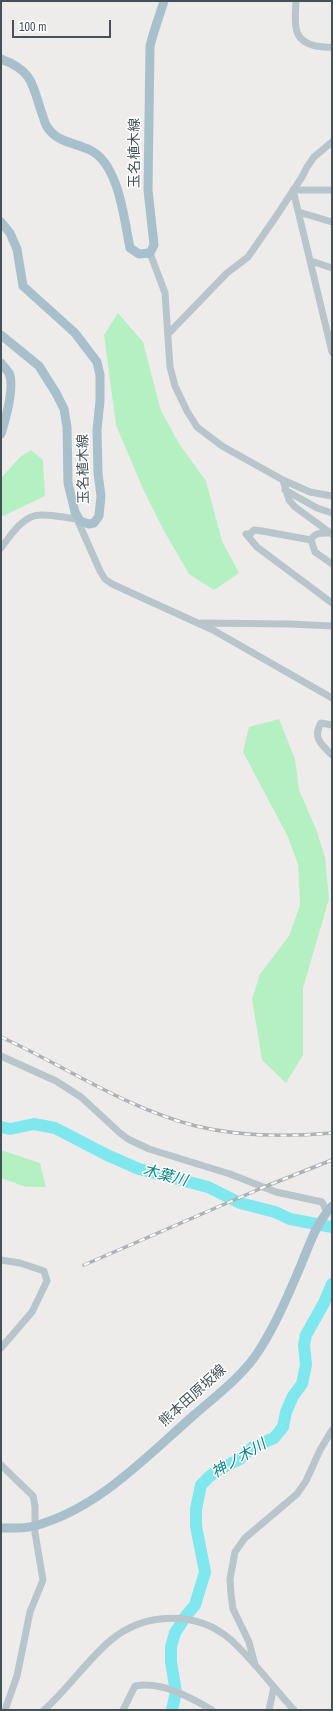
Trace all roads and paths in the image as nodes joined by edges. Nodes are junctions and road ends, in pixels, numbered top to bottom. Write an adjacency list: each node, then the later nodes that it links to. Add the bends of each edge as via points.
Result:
1 (164, 1): 11 (main road, 玉名植木線, via 150,46 148,190 154,245)
2 (296, 1): 3 (street, via 296,32 302,40 307,44)
3 (332, 47)
4 (1, 59): 11 (main road, 玉名植木線, via 15,64 26,72 32,82 46,125 54,135 64,142 90,150 102,158 112,174 117,190 130,248 139,254)
5 (332, 142): 6 (street, via 314,157)
6 (293, 190): 7 (street); 8 (street); 14 (street, via 248,257 227,273)
7 (332, 190)
8 (299, 212): 10 (street); 12 (street)
9 (1, 222): 23 (main road, 玉名植木線, via 10,233 17,249 23,286 75,333 97,362 100,375 97,430 101,496 98,516 94,523 89,524)
10 (332, 222)
11 (150, 253): 14 (street, via 165,293)
12 (311, 261): 13 (street); 16 (street)
13 (332, 268)
14 (168, 334): 19 (street, via 170,367 175,386 197,427 222,446)
15 (1, 335): 23 (main road, 玉名植木線, via 39,366 64,409 67,427 68,482)
16 (332, 352)
17 (1, 363): 18 (main road, via 11,382)
18 (1, 434)
19 (283, 480): 20 (street); 21 (street, via 310,492)
20 (285, 490): 22 (street, via 317,508); 24 (street, via 295,507)
21 (332, 496)
22 (332, 513)
23 (77, 519): 26 (street, via 40,514 30,517 15,530); 29 (street, via 105,579 131,594)
24 (331, 534): 25 (street, via 318,533)
25 (311, 540): 27 (street, via 315,552); 28 (street, via 254,530 246,534 257,547)
26 (1, 548)
27 (332, 564)
28 (332, 603)
29 (200, 623): 30 (street); 31 (street)
30 (332, 626)
31 (332, 698)
32 (332, 725): 33 (street, via 320,724 317,730 317,737)
33 (332, 755)
34 (1, 1056): 35 (street, via 56,1081 81,1097 128,1139 149,1149 230,1174 276,1192 322,1202)
35 (328, 1212): 40 (main road, 熊本田原坂線, via 314,1235 272,1329 260,1350 236,1378 105,1491 68,1513)
36 (1, 1260): 37 (street, via 44,1271 47,1281 32,1312)
37 (1, 1348)
38 (332, 1430): 42 (street, via 297,1494 245,1538 235,1552 230,1594 233,1609 249,1642)
39 (1, 1465): 40 (street, via 33,1496)
40 (34, 1526): 41 (main road, 熊本田原坂線); 44 (street, via 43,1580 30,1612 17,1676)
41 (1, 1528)
42 (255, 1665): 43 (street); 45 (street, via 230,1639 209,1626 171,1617 156,1619 136,1624 111,1640)
43 (274, 1687): 48 (street); 49 (street)
44 (5, 1710)
45 (44, 1710)
46 (123, 1710): 47 (street, via 135,1686 146,1684 169,1689)
47 (212, 1710)
48 (269, 1710)
49 (294, 1710)

